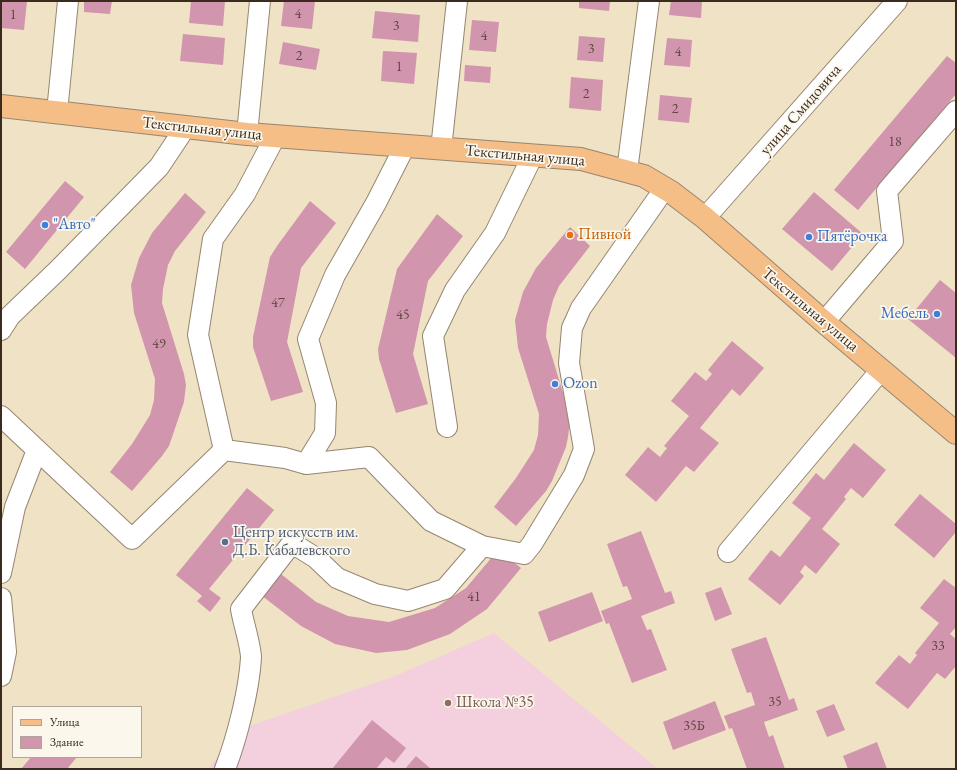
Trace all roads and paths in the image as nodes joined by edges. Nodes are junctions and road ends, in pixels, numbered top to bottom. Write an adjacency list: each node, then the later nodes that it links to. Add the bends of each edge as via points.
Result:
1 (68, 1): 8 (street)
2 (260, 1): 10 (street)
3 (457, 1): 13 (street)
4 (649, 1): 15 (street)
5 (897, 1): 17 (street, улица Смидовича)
6 (1, 106): 8 (main road, Текстильная улица)
7 (956, 111): 18 (street, via 887,191 893,241)
8 (57, 112): 9 (main road, Текстильная улица)
9 (185, 128): 10 (main road, Текстильная улица); 19 (street, via 159,167 10,316)
10 (247, 134): 11 (main road, Текстильная улица)
11 (275, 137): 12 (main road, Текстильная улица); 25 (street, via 245,194 213,238 198,335)
12 (405, 146): 13 (main road, Текстильная улица); 26 (street, via 335,275 308,339 326,403 326,426 325,433)
13 (441, 149): 14 (main road, Текстильная улица)
14 (533, 155): 15 (main road, Текстильная улица, via 581,159); 22 (street, via 495,233 455,290 433,336)
15 (627, 171): 16 (main road, Текстильная улица, via 644,176)
16 (666, 188): 17 (main road, Текстильная улица); 27 (street, via 582,308 572,328 569,363 584,449 574,475 524,554)
17 (705, 218): 18 (main road, Текстильная улица)
18 (824, 322): 20 (main road, Текстильная улица)
19 (1, 330)
20 (880, 370): 23 (main road, Текстильная улица); 28 (street)
21 (1, 416): 24 (street)
22 (447, 427)
23 (956, 433)
24 (37, 450): 25 (street, via 132,539); 29 (street, via 15,507)
25 (224, 450): 26 (street, via 285,458)
26 (306, 464): 27 (street, via 369,457 431,522)
27 (482, 546): 32 (street, via 445,589 408,601 375,594 337,578 316,558 292,543 241,609 251,656 232,751)
28 (728, 552)
29 (1, 573)
30 (1, 598): 31 (street, via 6,652)
31 (1, 676)
32 (225, 769)

